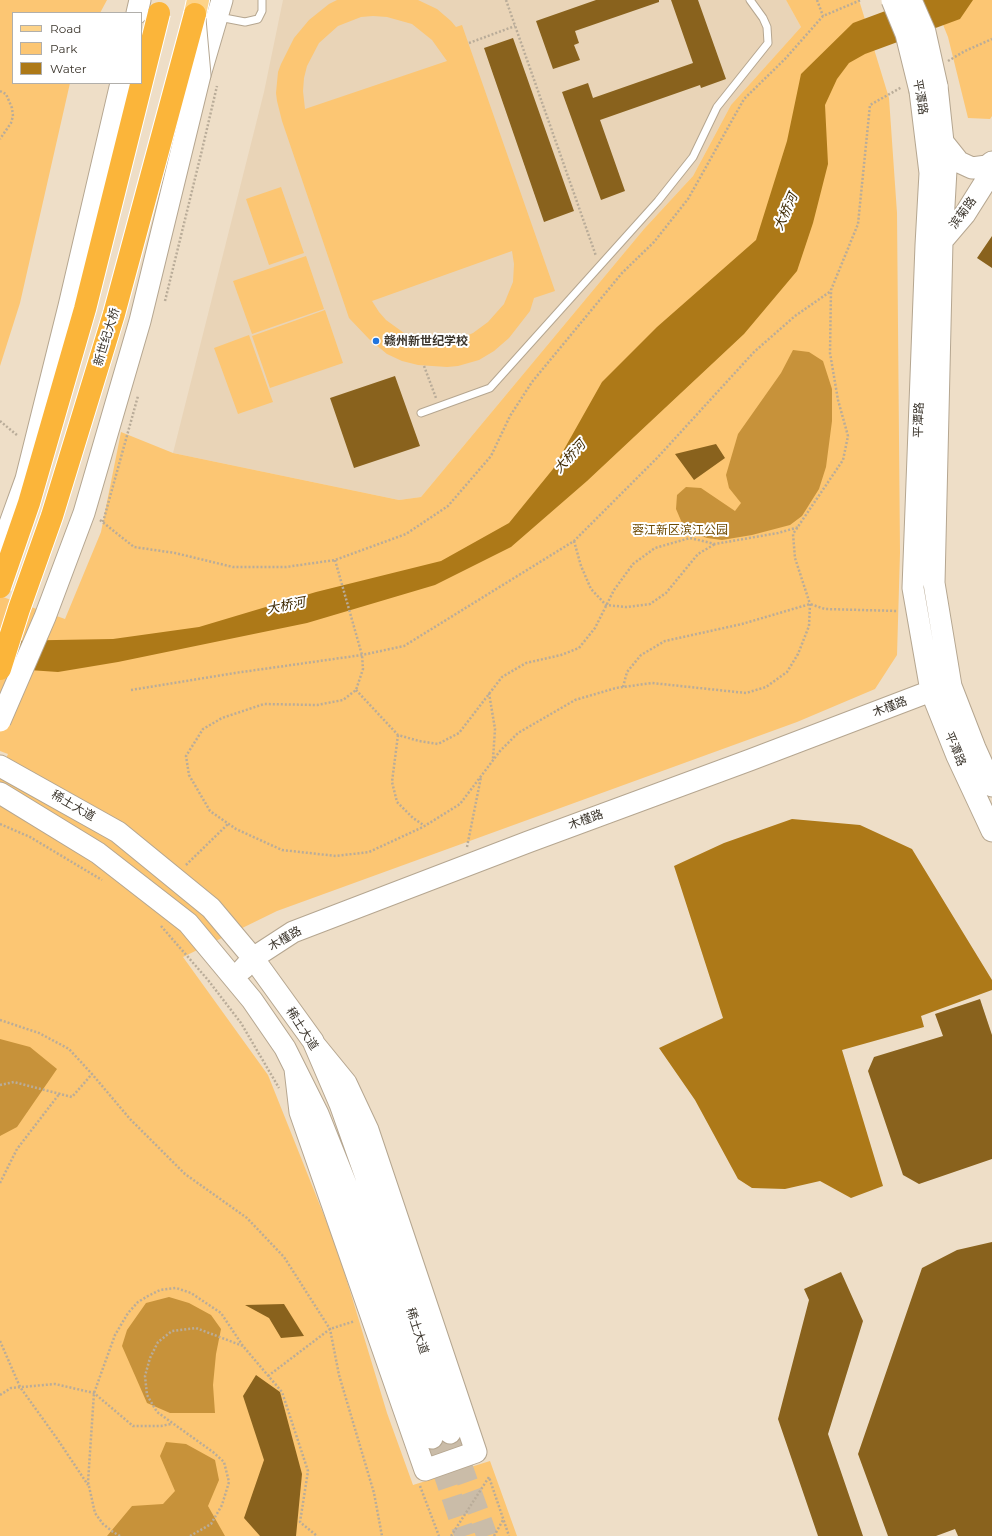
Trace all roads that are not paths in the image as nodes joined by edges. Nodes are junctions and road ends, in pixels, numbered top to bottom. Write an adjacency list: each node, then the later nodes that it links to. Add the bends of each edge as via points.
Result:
1 (140, 0): 9 (street)
2 (262, 0): 8 (lane, via 262,11 258,19 245,22)
3 (750, 0): 20 (lane, via 764,18 768,43 717,107 693,157 658,201 490,388)
4 (892, 0): 15 (street, 平潭路, bridge, via 906,34)
5 (911, 0): 15 (street, 平潭路, bridge, via 924,32)
6 (159, 4): 10 (street, bridge); 11 (highway, bridge)
7 (198, 5): 12 (street, bridge); 23 (highway, 新世纪大桥, bridge, via 114,314 52,516)
8 (220, 8): 12 (street)
9 (137, 12)
10 (142, 42)
11 (142, 74)
12 (200, 75): 26 (street, bridge, via 140,320 84,513 45,617)
13 (121, 84): 21 (street, bridge, via 26,479)
14 (140, 84): 22 (highway, bridge, via 85,308 29,503)
15 (920, 88): 16 (street, 平潭路); 19 (street, 平潭路, via 930,173)
16 (943, 142): 17 (street, via 960,162 972,168 987,166); 19 (street, 平潭路, via 946,170)
17 (992, 162)
18 (992, 171): 19 (street, 滨菊路, via 965,214)
19 (934, 243): 24 (street, 平潭路, via 934,583); 25 (street, 平潭路, via 913,588)
20 (421, 413)
21 (0, 551)
22 (0, 587)
23 (0, 669)
24 (951, 686): 25 (street, 木槿路); 28 (street, 平潭路, via 974,748)
25 (931, 691): 30 (street, 平潭路, via 957,756); 31 (street, 木槿路, via 293,932)
26 (0, 721)
27 (0, 766): 31 (street, 稀土大道, via 118,832 211,908)
28 (992, 786)
29 (0, 793): 32 (street, 稀土大道, via 98,853 188,923)
30 (992, 830)
31 (253, 958): 32 (street, 木槿路); 33 (street, 稀土大道)
32 (233, 978): 34 (street, 稀土大道, via 252,1000 285,1048)
33 (315, 1045): 34 (street, 稀土大道, via 340,1104 373,1198 441,1435 354,1204 318,1114); 34 (street, via 346,1083 368,1130 476,1452 425,1470 300,1112)
34 (295, 1069)

